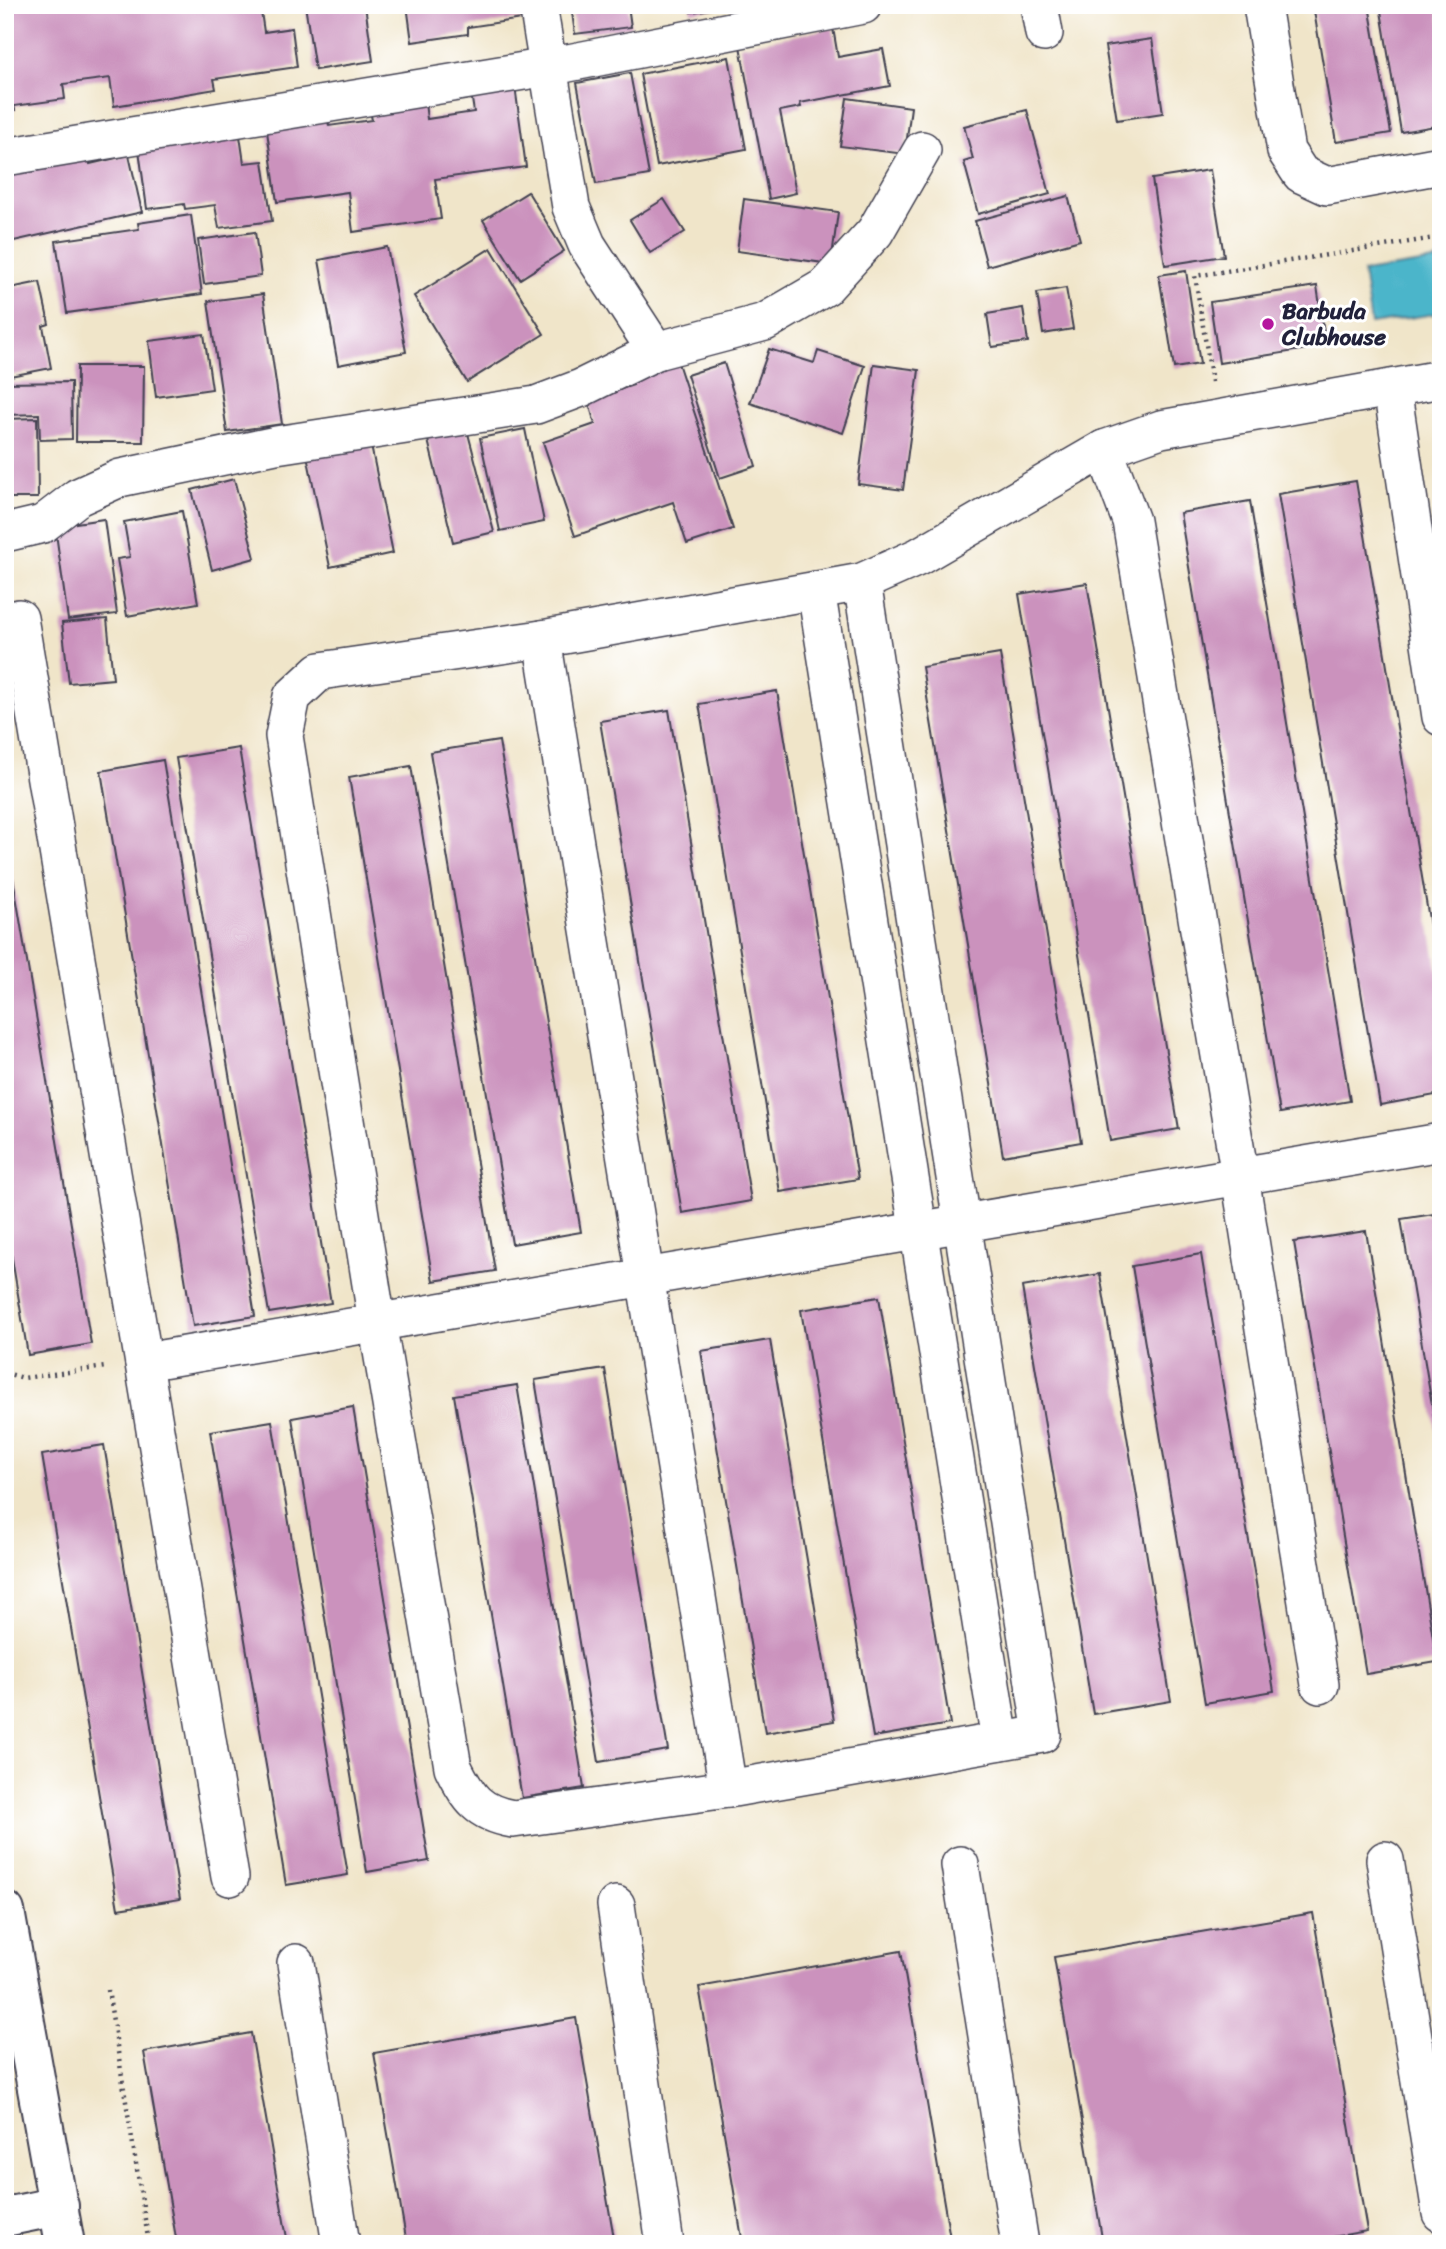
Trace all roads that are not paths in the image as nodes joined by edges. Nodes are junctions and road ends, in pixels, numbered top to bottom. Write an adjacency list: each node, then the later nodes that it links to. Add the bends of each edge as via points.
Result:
1 (538, 5): 4 (street)
2 (863, 5): 4 (street)
3 (1262, 5): 7 (street, via 1286,150 1301,174 1327,186)
4 (548, 67): 6 (street); 8 (street, via 571,207 587,245)
5 (922, 150): 8 (street, via 875,232 825,287 765,322)
6 (5, 157)
7 (1441, 165)
8 (656, 351): 12 (street, via 581,388 536,404 276,445 120,478 78,497 43,524)
9 (1441, 379): 10 (street)
10 (1392, 388): 11 (street, via 1161,429); 17 (street)
11 (1104, 449): 13 (street, via 918,557); 19 (street, via 1131,521)
12 (5, 533)
13 (862, 582): 14 (street); 20 (street)
14 (816, 590): 16 (street); 21 (street)
15 (19, 618): 24 (street)
16 (542, 639): 22 (street); 23 (street, via 320,671 292,697 284,736)
17 (1441, 717)
18 (1441, 1142): 19 (street)
19 (1240, 1176): 20 (street); 25 (street)
20 (962, 1223): 21 (street); 26 (street, via 1042,1734)
21 (918, 1230): 22 (street); 26 (street)
22 (645, 1276): 23 (street); 27 (street)
23 (377, 1322): 24 (street); 27 (street, via 453,1767 465,1792 493,1816 513,1819)
24 (144, 1362): 30 (street)
25 (1320, 1685)
26 (1000, 1741): 27 (street)
27 (728, 1789)
28 (1385, 1860): 35 (street)
29 (960, 1865): 40 (street)
30 (230, 1877)
31 (616, 1905): 39 (street)
32 (5, 1911): 34 (main road)
33 (296, 1963): 38 (street)
34 (59, 2206): 36 (main road); 37 (main road)
35 (1441, 2213)
36 (5, 2217)
37 (65, 2244)
38 (341, 2244)
39 (664, 2244)
40 (1020, 2244)

